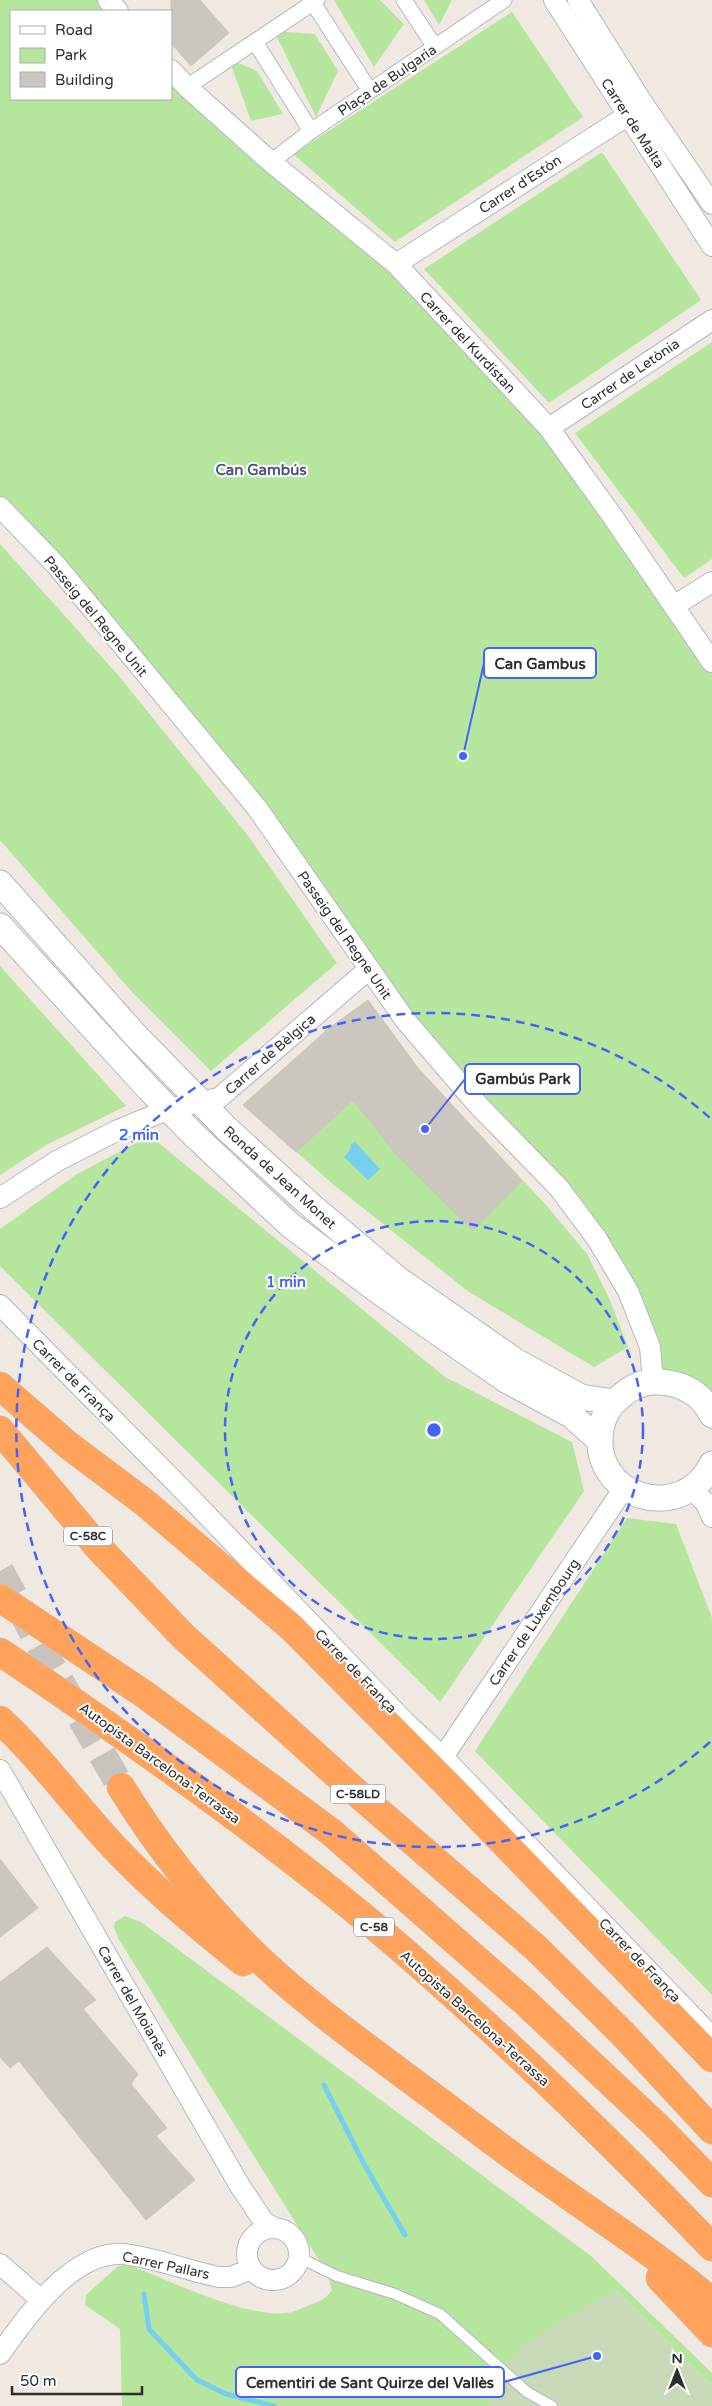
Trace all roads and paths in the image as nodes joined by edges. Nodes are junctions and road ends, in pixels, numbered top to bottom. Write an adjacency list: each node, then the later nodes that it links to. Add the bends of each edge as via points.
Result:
1 (108, 0): 7 (street)
2 (404, 0): 9 (street)
3 (504, 0): 9 (street, Plaça de Bulgaria)
4 (554, 0): 13 (street, Carrer de Malta)
5 (578, 0): 13 (street, Carrer de Malta)
6 (315, 1): 8 (street); 12 (street)
7 (117, 10)
8 (255, 42): 11 (street); 14 (street)
9 (435, 47): 12 (street, Plaça de Bulgaria)
10 (172, 71): 11 (street, Carrer del Kurdistan)
11 (187, 87): 15 (street, Carrer del Kurdistan)
12 (370, 91): 14 (street, Plaça de Bulgaria)
13 (636, 110): 16 (street, Carrer de Malta); 17 (street, Carrer de Malta); 18 (street, Carrer d'Estòn)
14 (311, 131): 15 (street, Plaça de Bulgaria)
15 (271, 162): 18 (street, Carrer del Kurdistan)
16 (712, 204)
17 (712, 246)
18 (396, 264): 20 (street, Carrer del Kurdistan)
19 (712, 320): 20 (street, Carrer de Letònia)
20 (549, 428): 23 (street, Carrer del Kurdistan)
21 (0, 506): 27 (street, Passeig del Regne Unit, via 56,565 257,808)
22 (712, 582): 23 (street)
23 (674, 606): 24 (street, Carrer del Kurdistan)
24 (712, 662)
25 (0, 883): 28 (street, Ronda de Jean Monet, via 136,1036)
26 (0, 926): 29 (street, Ronda de Jean Monet)
27 (369, 969): 28 (street, Carrer de Bèlgica, via 219,1098); 32 (street, Passeig del Regne Unit, via 405,1020 478,1105 559,1188 597,1239 638,1315 650,1347)
28 (200, 1102): 29 (street, Carrer de Bèlgica); 34 (street, Ronda de Jean Monet, via 308,1204 399,1280 517,1362 581,1397)
29 (169, 1109): 30 (street, Carrer de Bèlgica, via 116,1131 57,1162); 37 (street, Ronda de Jean Monet, via 290,1225 381,1294 506,1380 571,1415)
30 (0, 1198)
31 (0, 1305): 45 (street, Carrer de França, via 405,1722)
32 (653, 1381): 34 (street, via 631,1388); 35 (street, via 676,1383 693,1392)
33 (0, 1386): 50 (highway, via 68,1445 144,1502 291,1627)
34 (612, 1402): 37 (street, via 603,1420)
35 (712, 1415)
36 (0, 1430): 42 (highway, C-58C, via 97,1546)
37 (599, 1440): 39 (street, via 602,1458 611,1475)
38 (706, 1475): 39 (street, via 675,1497 640,1496); 40 (street, via 705,1502)
39 (624, 1488): 45 (street, Carrer de Luxembourg)
40 (712, 1517)
41 (0, 1598): 52 (highway, via 144,1694 331,1832 525,2002 659,2128)
42 (183, 1636): 51 (highway, C-58LD, via 536,1948 623,2034)
43 (0, 1652): 55 (highway, Autopista Barcelona-Terrassa / C-58, via 118,1731 244,1823 366,1920 496,2034 633,2165)
44 (0, 1720): 48 (highway, via 31,1751 112,1846 158,1891 255,1972 284,1993)
45 (443, 1757): 49 (street, Carrer de França)
46 (0, 1770): 54 (street, Carrer del Moianès, via 240,2186 264,2222)
47 (121, 1787): 48 (highway, via 158,1844 217,1914 258,1957)
48 (320, 2011): 53 (highway)
49 (712, 2036)
50 (712, 2058)
51 (712, 2130)
52 (712, 2183)
53 (558, 2189): 60 (highway, via 637,2241); 61 (highway, via 628,2247)
54 (273, 2227): 56 (street, via 294,2236); 58 (street, via 258,2232 252,2238 247,2253)
55 (712, 2247)
56 (300, 2258): 58 (street, via 297,2266 283,2278 266,2279); 63 (lane, via 337,2276 396,2294 440,2314 527,2392)
57 (0, 2264): 59 (street)
58 (252, 2269): 59 (street, Carrer Pallars, via 231,2277 219,2277 134,2256 104,2255 85,2263)
59 (41, 2300): 62 (street, Carrer Pallars)
60 (712, 2302)
61 (712, 2333)
62 (0, 2354)
63 (552, 2406)

